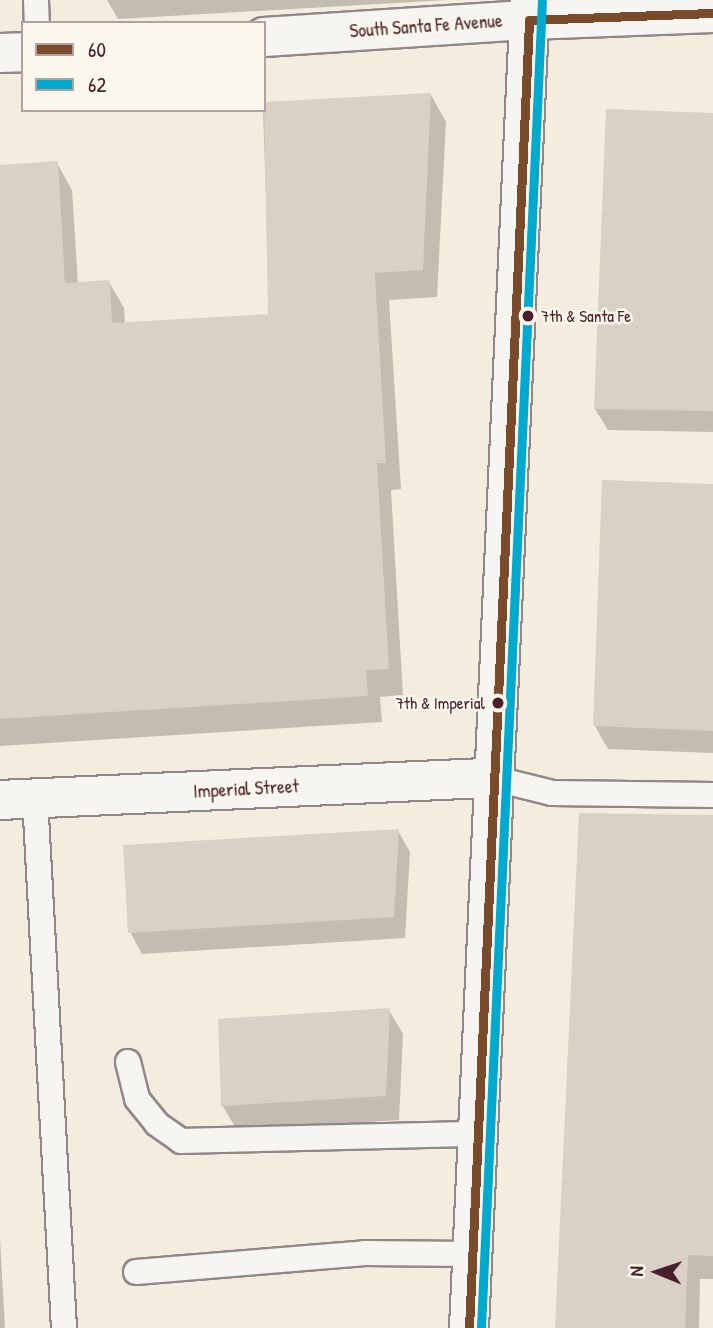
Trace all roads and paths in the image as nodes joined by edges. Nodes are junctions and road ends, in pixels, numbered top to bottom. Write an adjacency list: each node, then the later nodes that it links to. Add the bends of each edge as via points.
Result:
1 (36, 0): 5 (lane)
2 (626, 6): 3 (main road, South Santa Fe Avenue); 4 (main road, South Santa Fe Avenue)
3 (530, 10): 6 (main road, South Santa Fe Avenue); 9 (main road)
4 (713, 13)
5 (37, 21)
6 (266, 37)
7 (21, 52): 8 (main road)
8 (0, 53)
9 (492, 778): 10 (lane, via 552,793); 11 (main road, Imperial Street); 13 (main road)
10 (713, 795)
11 (17, 799): 16 (lane)
12 (128, 1062): 13 (lane, via 137,1099 157,1124 181,1141)
13 (477, 1134): 14 (main road)
14 (472, 1254): 15 (lane, via 365,1254); 17 (main road)
15 (136, 1272)
16 (64, 1328)
17 (469, 1328)

